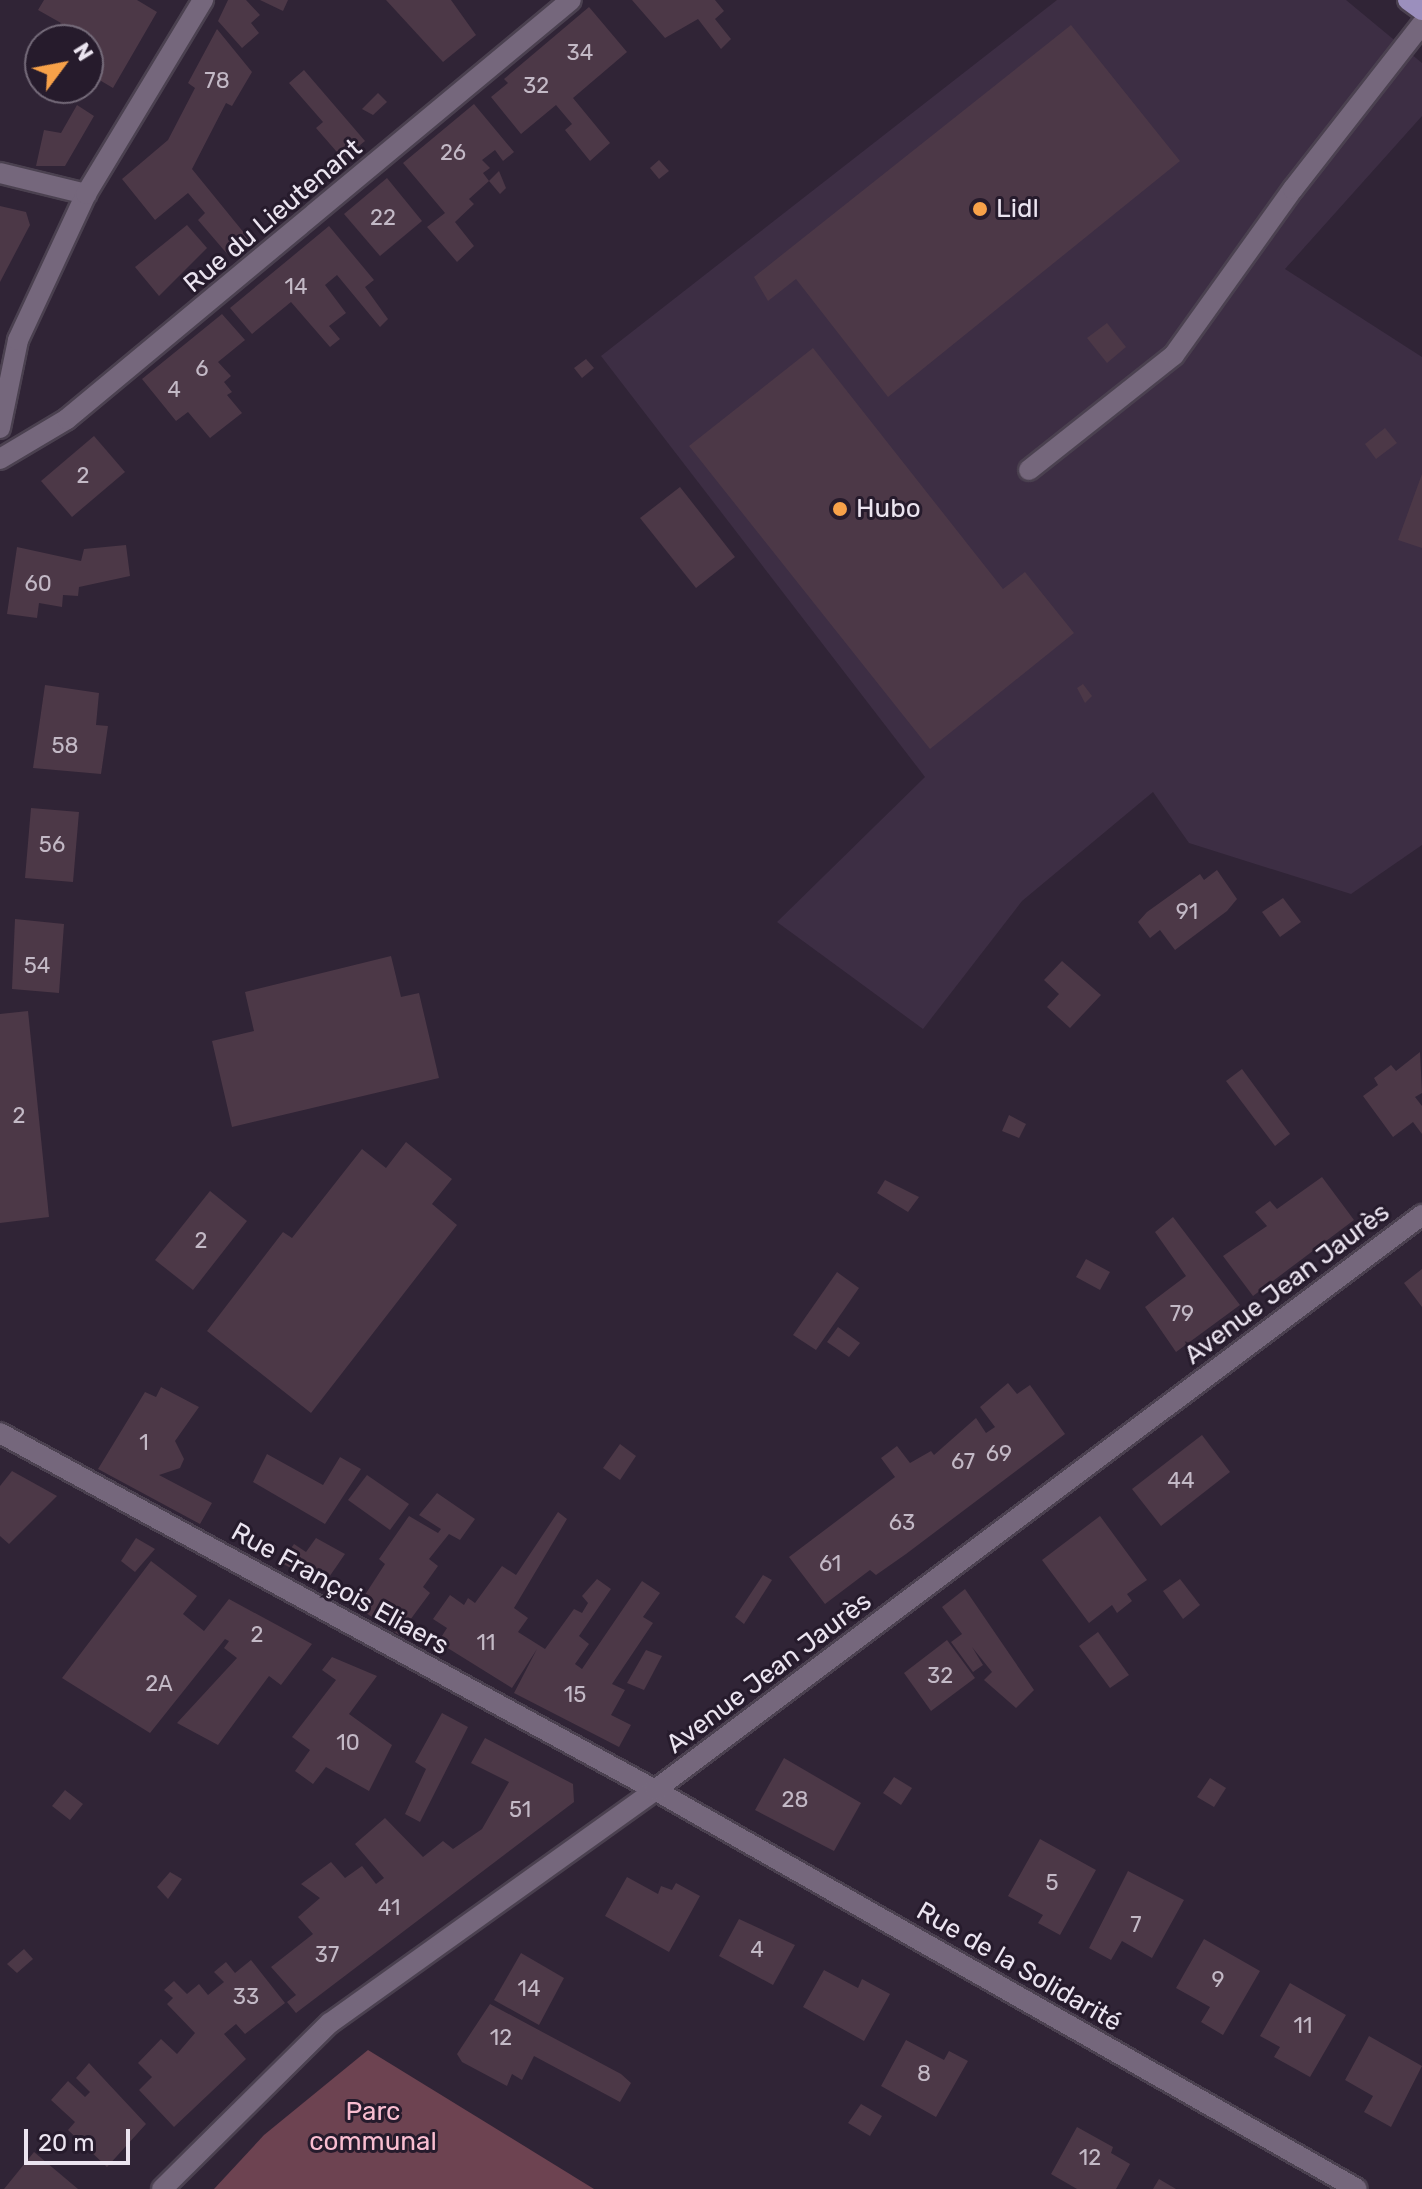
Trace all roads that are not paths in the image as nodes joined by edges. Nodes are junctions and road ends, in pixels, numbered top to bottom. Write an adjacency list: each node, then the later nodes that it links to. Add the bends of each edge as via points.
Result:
1 (203, 0): 7 (street)
2 (571, 0): 9 (street, Rue du Lieutenant, via 67,419)
3 (1408, 0): 4 (main road)
4 (1422, 10)
5 (1422, 24): 10 (street, via 1293,189 1174,355)
6 (0, 173): 7 (street)
7 (86, 194): 8 (street, via 18,340)
8 (0, 428)
9 (0, 459)
10 (1029, 470)
11 (1422, 1215): 13 (street, Avenue Jean Jaurès)
12 (0, 1433): 13 (street, Rue François Eliaers)
13 (655, 1790): 14 (street, Avenue Jean Jaurès, via 330,2023); 15 (street, Rue de la Solidarité)
14 (162, 2189)
15 (1357, 2189)

